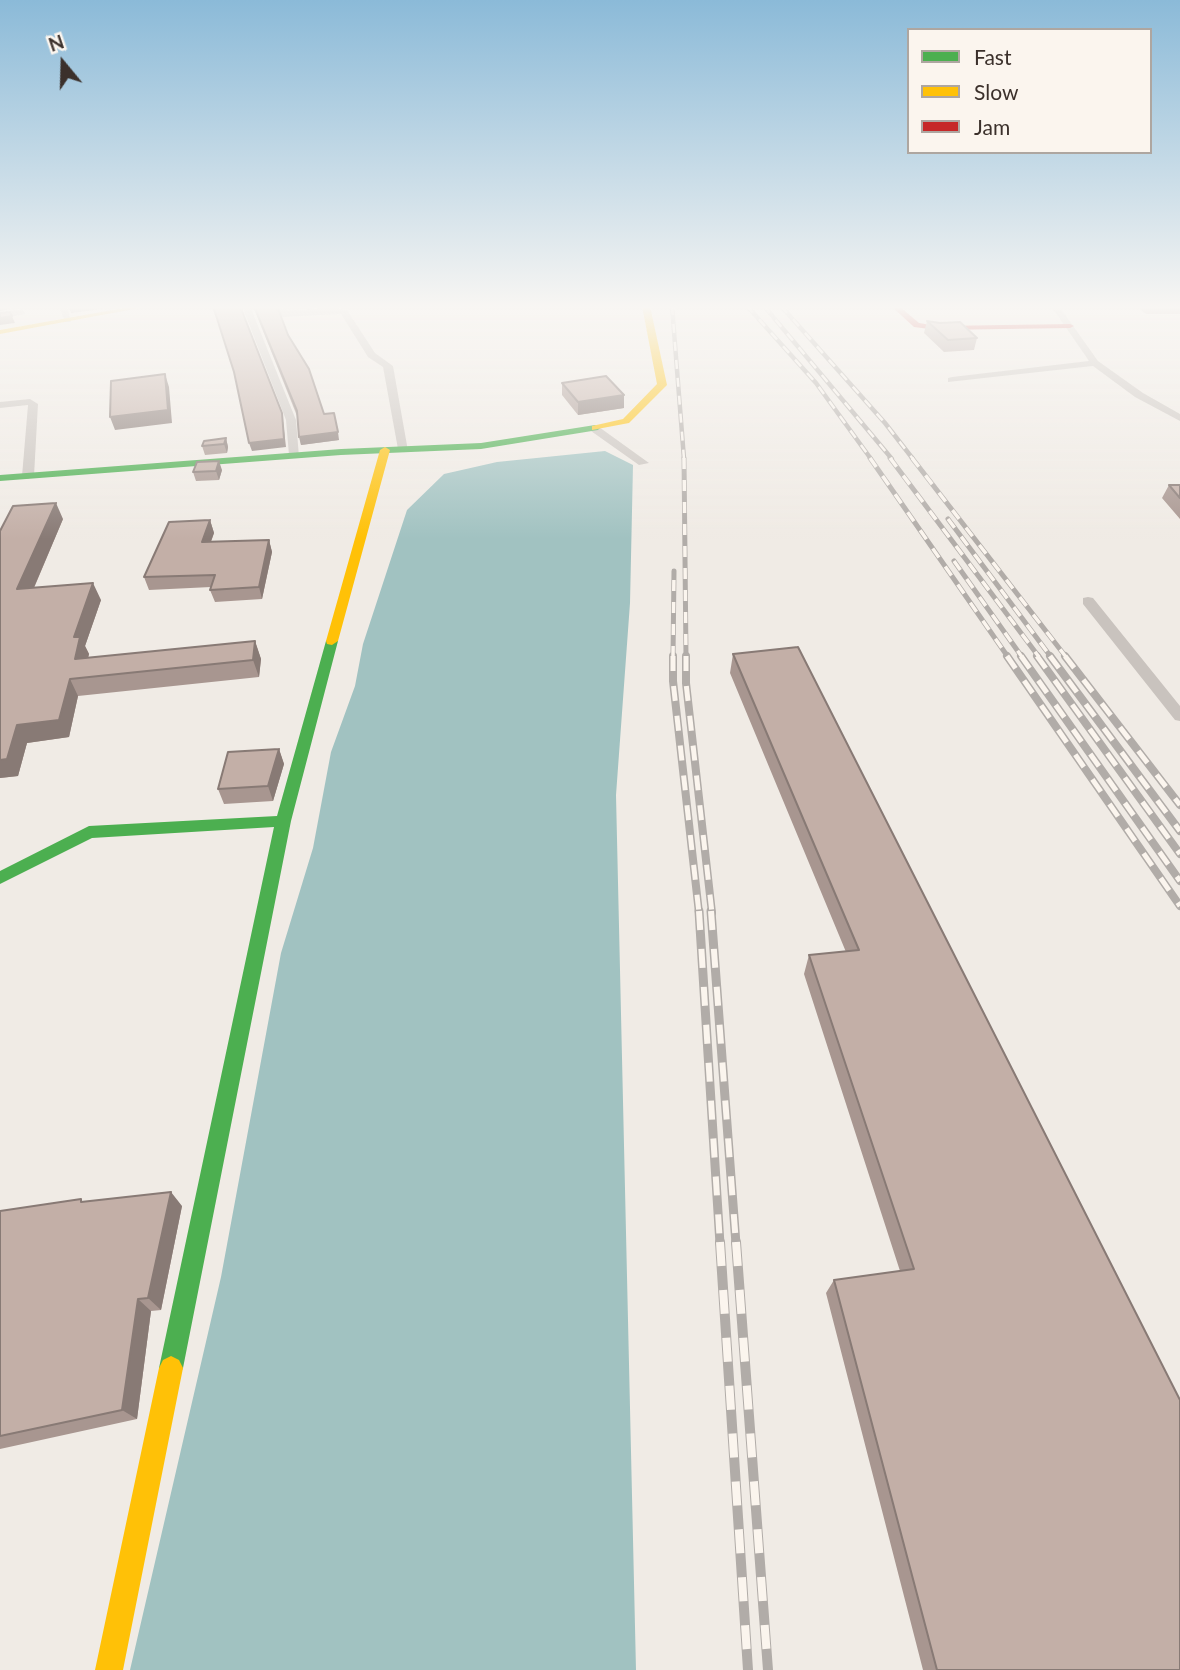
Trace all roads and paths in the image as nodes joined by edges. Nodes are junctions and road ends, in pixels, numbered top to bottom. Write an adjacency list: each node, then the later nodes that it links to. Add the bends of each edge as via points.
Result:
1 (277, 384): 10 (street, via 292,420)
2 (391, 384): 8 (street)
3 (663, 384): 7 (street, via 626,421)
4 (1124, 384): 6 (street)
5 (0, 405): 12 (street, via 33,404)
6 (1180, 418)
7 (595, 429): 8 (street, via 481,446); 11 (street)
8 (404, 449): 9 (street)
9 (385, 450): 10 (street); 16 (street)
10 (295, 455): 12 (street)
11 (643, 463)
12 (27, 476): 13 (street)
13 (0, 478)
14 (1088, 601): 15 (street)
15 (1180, 716)
16 (282, 821): 17 (street, via 89,832); 18 (street)
17 (0, 878)
18 (109, 1670)

